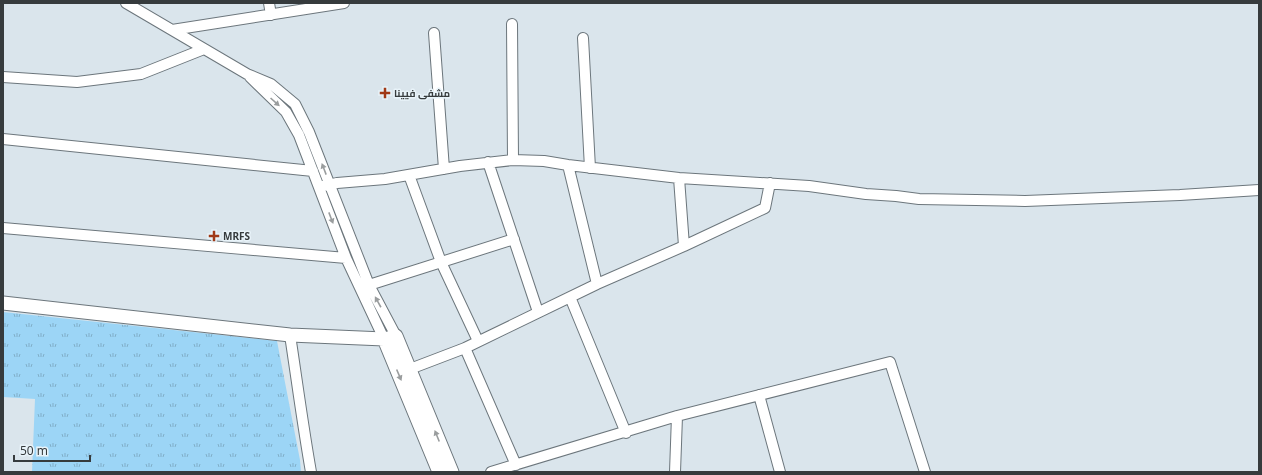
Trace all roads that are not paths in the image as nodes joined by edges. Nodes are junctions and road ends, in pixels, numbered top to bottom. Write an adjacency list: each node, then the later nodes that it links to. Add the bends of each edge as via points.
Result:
1 (126, 3): 6 (street)
2 (269, 3): 4 (street)
3 (344, 3): 4 (street)
4 (271, 15): 6 (street)
5 (512, 24): 13 (street)
6 (172, 30): 9 (street)
7 (434, 32): 17 (street)
8 (583, 38): 16 (street)
9 (204, 49): 10 (street); 11 (street, via 141,74 76,82)
10 (247, 74): 18 (street, one-way to 18, via 286,112 299,135); 22 (street, one-way to 10, via 295,104 271,84)
11 (3, 77)
12 (3, 139): 18 (street)
13 (513, 160): 14 (street); 15 (street)
14 (488, 162): 17 (street); 26 (street)
15 (568, 165): 16 (street); 30 (street)
16 (590, 168): 20 (street)
17 (444, 169): 19 (street)
18 (313, 171): 23 (street)
19 (409, 175): 22 (street); 29 (street)
20 (679, 178): 21 (street); 27 (street)
21 (770, 183): 24 (street, via 919,199 1025,201); 27 (street, via 765,208)
22 (330, 184): 23 (street); 31 (street)
23 (319, 187): 28 (street, one-way to 28)
24 (1259, 190)
25 (3, 228): 28 (street)
26 (514, 239): 29 (street); 34 (street)
27 (684, 246): 30 (street)
28 (346, 258): 36 (street)
29 (441, 262): 31 (street); 37 (street)
30 (597, 284): 32 (street)
31 (368, 285): 36 (street, one-way to 31)
32 (570, 297): 34 (street); 42 (street)
33 (3, 303): 35 (main road)
34 (538, 312): 37 (street)
35 (290, 336): 36 (main road); 44 (street)
36 (390, 338): 39 (main road); 45 (main road, one-way to 45)
37 (478, 341): 38 (street)
38 (465, 348): 39 (street); 43 (street)
39 (410, 369): 46 (main road, one-way to 39)
40 (760, 395): 41 (street); 49 (street); 50 (street, via 890,362)
41 (677, 416): 42 (street); 48 (street)
42 (626, 433): 43 (street)
43 (516, 465): 47 (street)
44 (311, 472)
45 (439, 472)
46 (452, 472)
47 (491, 472)
48 (675, 472)
49 (780, 472)
50 (924, 472)

